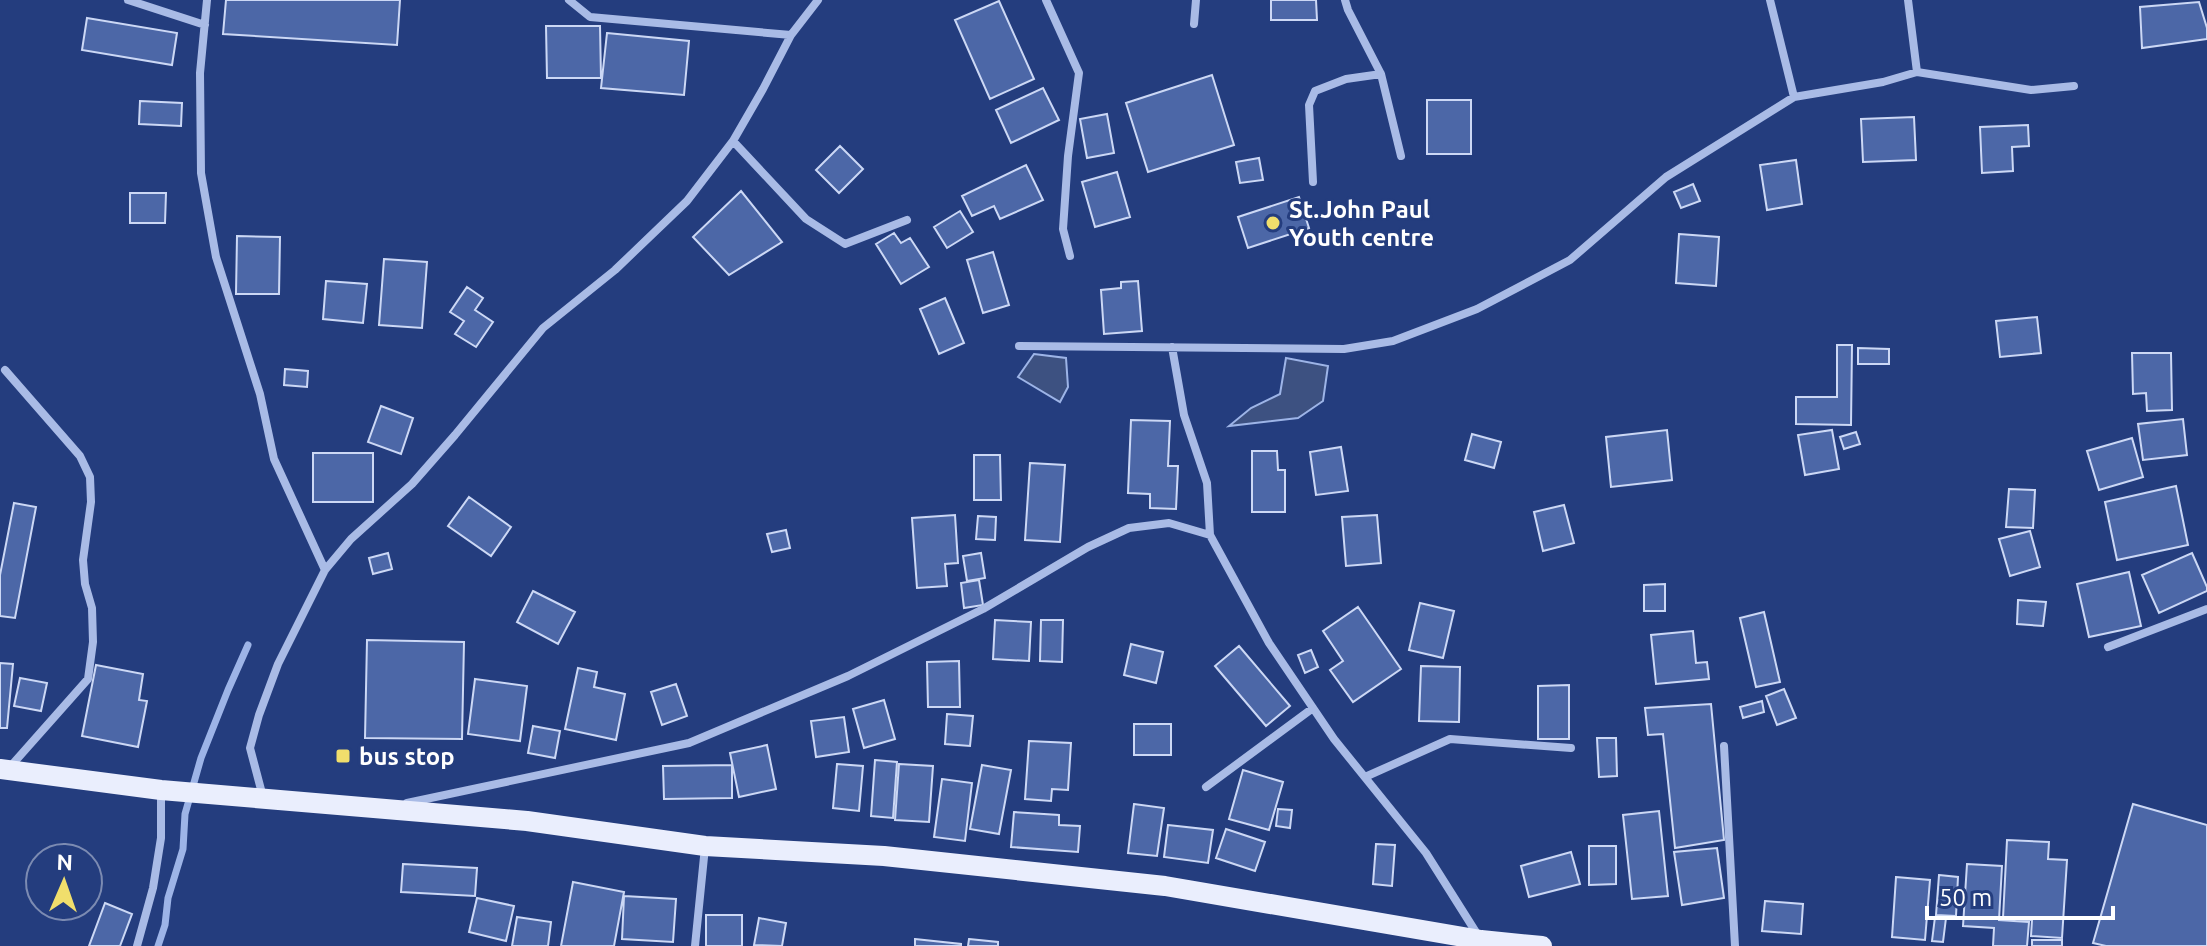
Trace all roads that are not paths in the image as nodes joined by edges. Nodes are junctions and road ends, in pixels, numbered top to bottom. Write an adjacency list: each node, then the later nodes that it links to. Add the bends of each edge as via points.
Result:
1 (128, 0): 11 (street)
2 (207, 0): 11 (street)
3 (569, 0): 12 (street, via 590,17)
4 (818, 0): 12 (street)
5 (1046, 0): 21 (street, via 1079,73 1063,229)
6 (1196, 0): 10 (street)
7 (1345, 0): 14 (street)
8 (1770, 0): 16 (street)
9 (1908, 0): 13 (street)
10 (1194, 24)
11 (205, 25): 26 (street, via 201,173 216,257 260,394 274,459)
12 (791, 35): 17 (street)
13 (1917, 72): 15 (street, via 2031,90); 16 (street)
14 (1381, 74): 18 (street); 19 (street, via 1315,91 1309,105)
15 (2074, 86)
16 (1794, 97): 23 (street, via 1666,177 1570,260 1477,309 1393,341 1344,349)
17 (733, 141): 20 (street, via 806,219 845,244); 26 (street, via 687,201 615,270 543,328 412,484)
18 (1401, 156)
19 (1313, 182)
20 (907, 220)
21 (1070, 256)
22 (1019, 346): 23 (street)
23 (1172, 347): 25 (street, via 1184,415 1207,483)
24 (5, 370): 32 (street, via 80,456 90,477 83,560 93,642 88,679)
25 (1210, 535): 29 (street, via 1269,643); 37 (street, via 1169,523 1129,528 848,676 689,743)
26 (325, 570): 36 (street, via 278,664 250,748)
27 (2207, 609): 28 (street)
28 (2108, 647)
29 (1313, 708): 33 (street); 34 (street)
30 (1724, 746): 43 (street)
31 (1571, 748): 33 (street, via 1450,739)
32 (3, 770): 35 (main road)
33 (1365, 777): 39 (street, via 1426,853)
34 (1206, 787)
35 (168, 790): 36 (main road); 40 (street, via 153,888)
36 (264, 799): 37 (main road)
37 (378, 809): 38 (main road, via 527,821)
38 (705, 846): 39 (main road, via 884,856 1165,886); 41 (street)
39 (1481, 940): 42 (main road)
40 (137, 946)
41 (695, 946)
42 (1540, 946)
43 (1735, 946)

